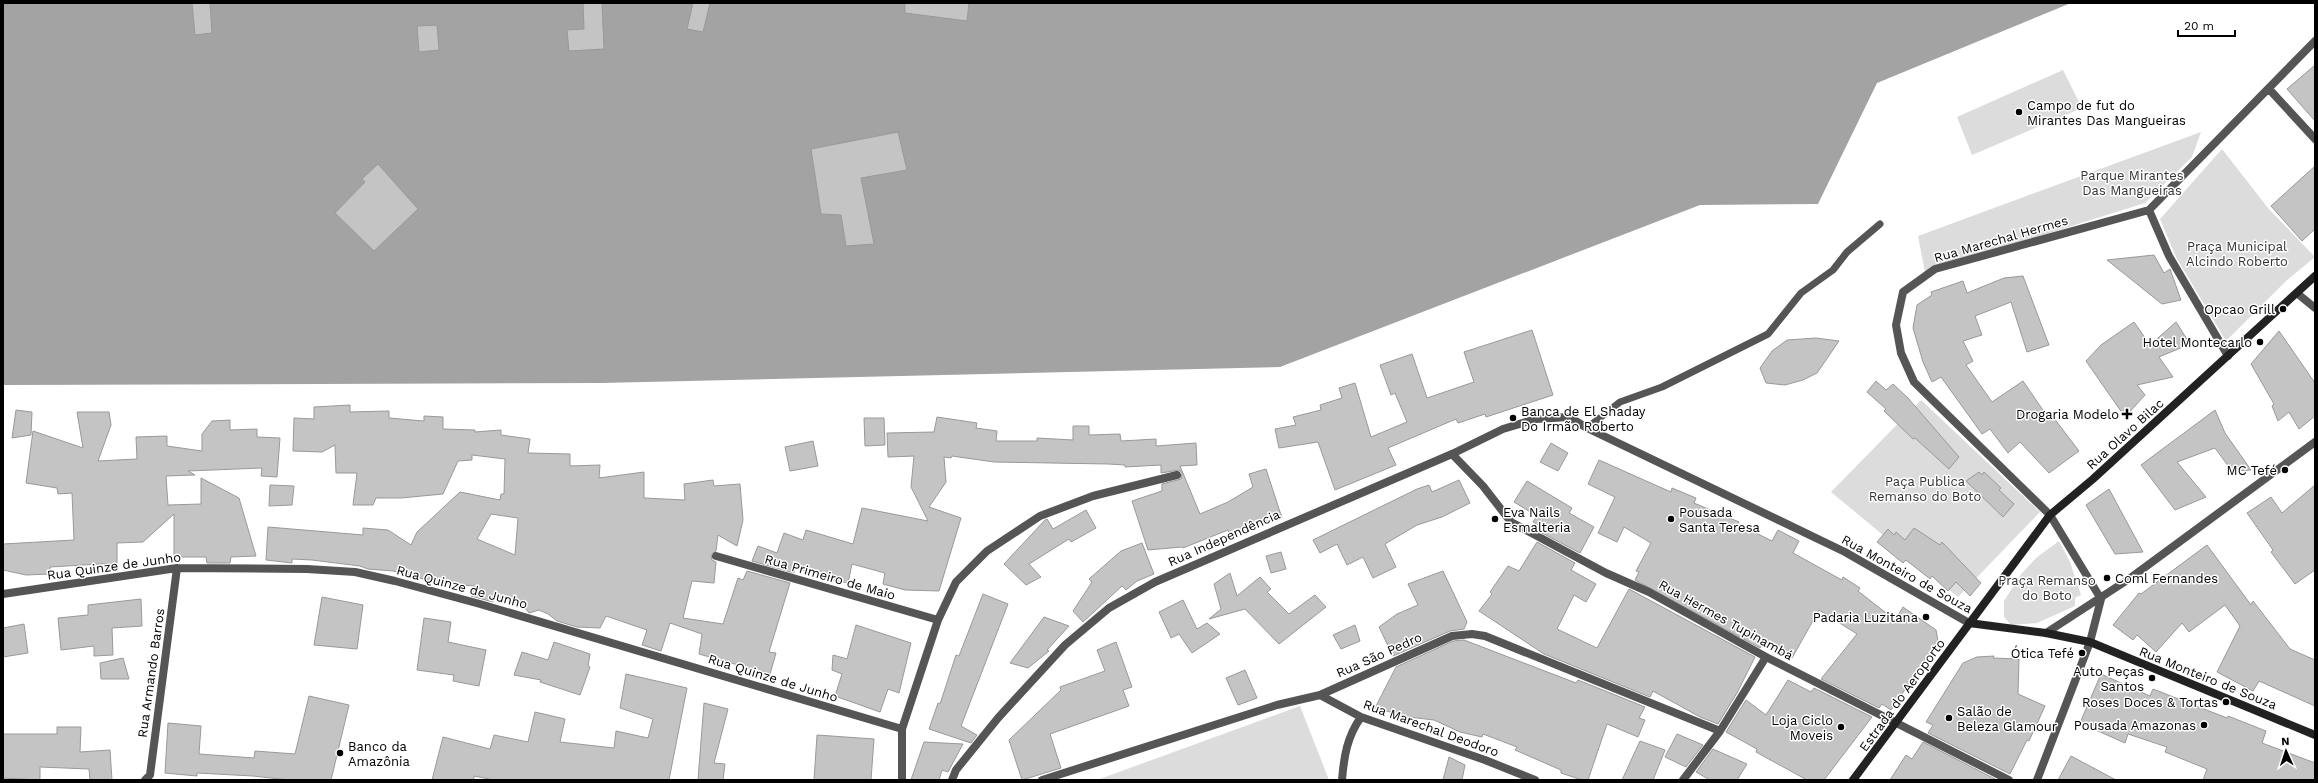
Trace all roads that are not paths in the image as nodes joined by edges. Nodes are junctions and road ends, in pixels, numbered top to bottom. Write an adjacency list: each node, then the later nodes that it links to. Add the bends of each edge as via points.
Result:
1 (2315, 40): 2 (street, Rua Marechal Hermes)
2 (2269, 90): 3 (street); 4 (street, Rua Marechal Hermes)
3 (2315, 140)
4 (2149, 210): 9 (street, via 2169,256); 15 (street, Rua Marechal Hermes, via 1935,269 1903,292 1896,325 1901,353 1914,382)
5 (1880, 224): 11 (lane, via 1847,252 1833,270 1801,293 1768,334 1662,387 1620,402)
6 (2315, 276): 7 (street, Rua Olavo Bilac)
7 (2298, 294): 8 (street); 9 (street, Rua Olavo Bilac)
8 (2315, 308)
9 (2228, 356): 15 (street, Rua Olavo Bilac, via 2094,479)
10 (1569, 417): 11 (street, Rua Monteiro de Souza); 13 (street, Rua Independência, via 1536,419 1503,429)
11 (1587, 428): 21 (street, Rua Monteiro de Souza, via 1845,552)
12 (2315, 442): 19 (street)
13 (1452, 454): 24 (street, Rua Hermes Tupinambá, via 1483,486 1511,522 1606,573 1650,592); 33 (street, Rua Independência, via 1155,582 1110,608 1065,645 998,718 956,770)
14 (1176, 475): 20 (street, via 1093,496 1040,516 986,551 956,582)
15 (2050, 515): 19 (street, Rua Marechal Hermes); 21 (street, Rua Olavo Bilac)
16 (716, 556): 20 (street, Rua Primeiro de Maio)
17 (177, 568): 18 (street, Rua Quinze de Junho); 28 (street, Rua Quinze de Junho, via 355,572 395,581); 31 (street, Rua Armando Barros, via 150,775)
18 (3, 594)
19 (2101, 599): 22 (street); 23 (street)
20 (938, 620): 28 (street)
21 (1969, 623): 22 (street, Rua Monteiro de Souza); 27 (street, Estrada do Aeroporto)
22 (2046, 633): 23 (street, Rua Monteiro de Souza)
23 (2090, 642): 30 (street, Rua Monteiro de Souza); 40 (street)
24 (1766, 657): 27 (street, Rua Hermes Tupinambá); 29 (street)
25 (1320, 695): 26 (street, Rua Marechal Deodoro); 29 (street, Rua São Pedro, via 1452,636 1472,634 1485,636); 34 (street, Rua São Pedro, via 1277,705)
26 (1361, 717): 35 (street, via 1351,732 1347,745); 36 (street, Rua Marechal Deodoro)
27 (1896, 723): 38 (street, Estrada do Aeroporto); 39 (street, Rua Hermes Tupinambá)
28 (902, 729): 32 (street)
29 (1720, 731): 37 (street)
30 (2315, 735)
31 (145, 780)
32 (902, 780)
33 (952, 780)
34 (1042, 780)
35 (1342, 780)
36 (1535, 780)
37 (1683, 780)
38 (1853, 780)
39 (2009, 780)
40 (2037, 780)

